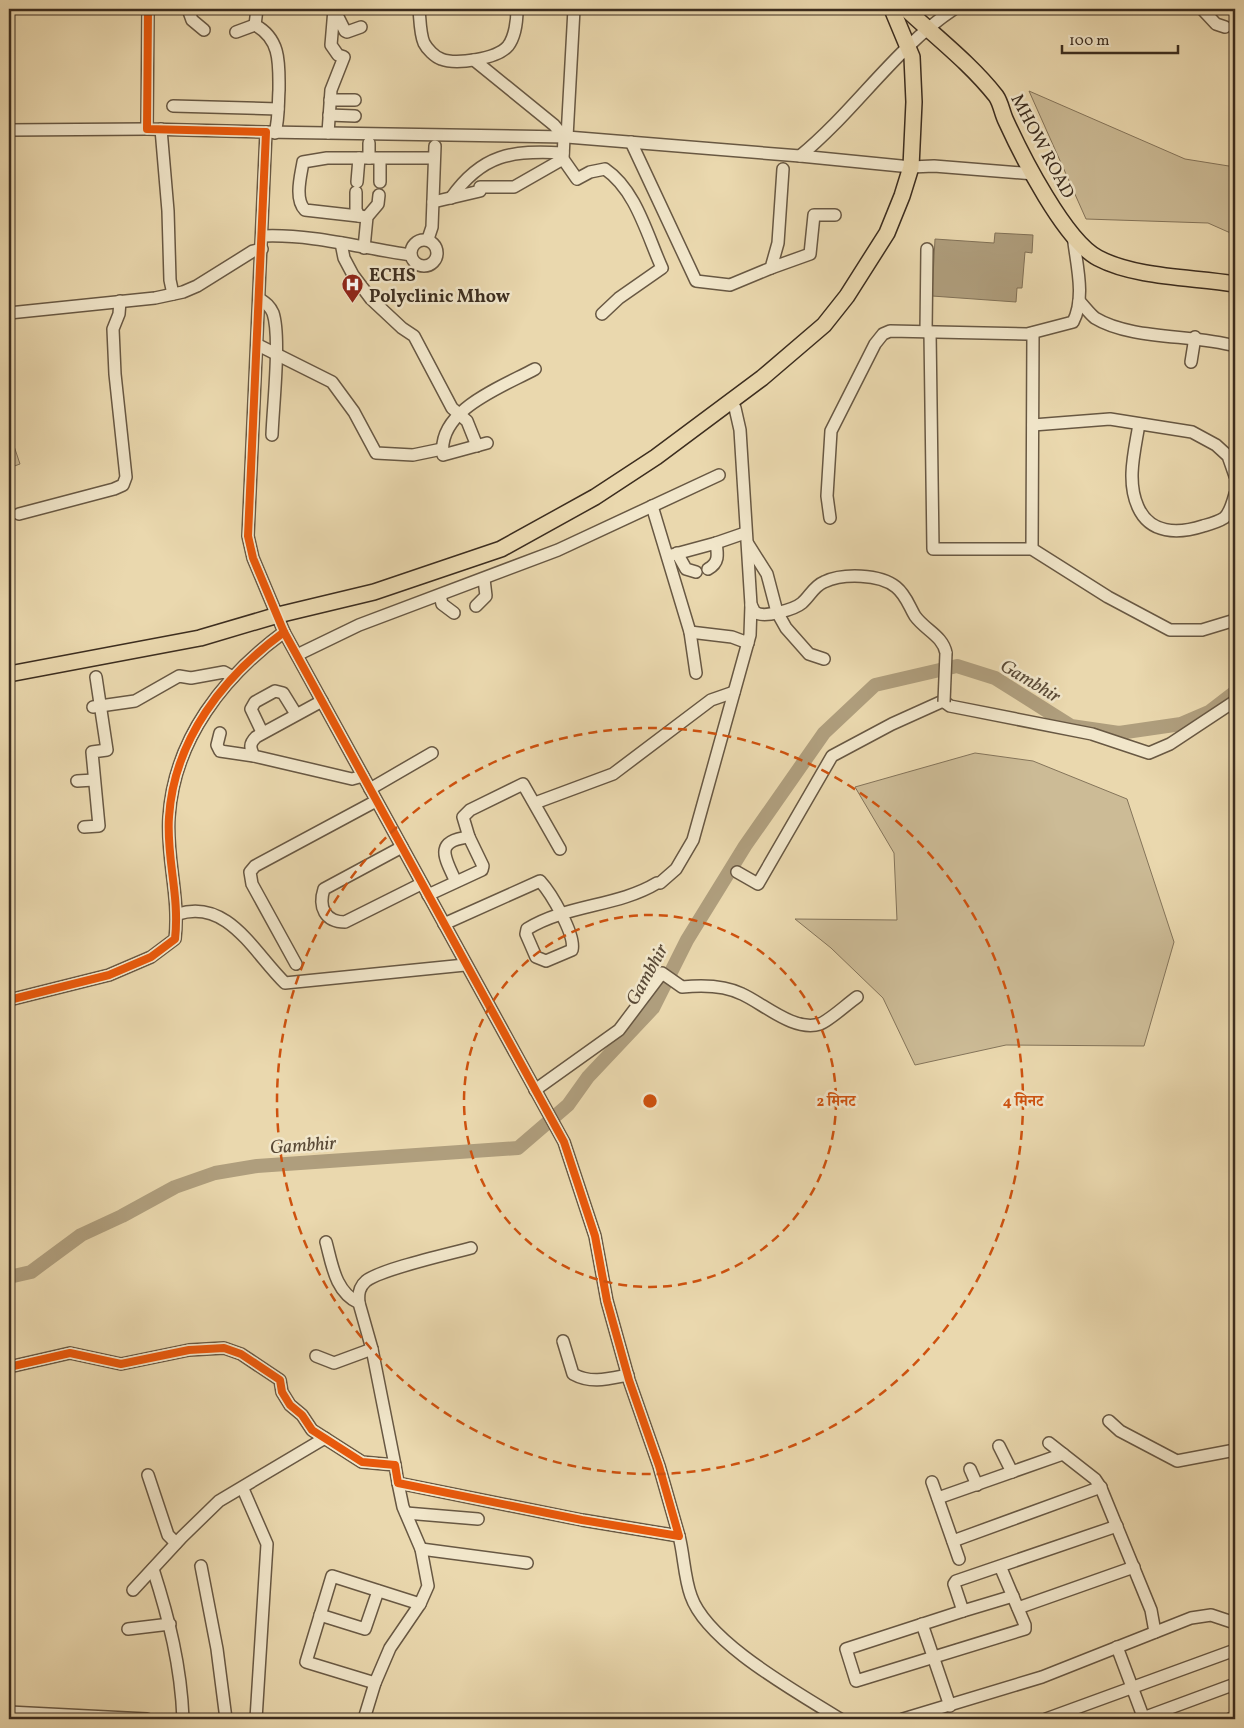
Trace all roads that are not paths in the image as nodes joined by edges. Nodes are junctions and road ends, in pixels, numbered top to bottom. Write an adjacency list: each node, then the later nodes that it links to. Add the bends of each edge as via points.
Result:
1 (148, 9): 25 (street)
2 (188, 9): 15 (street, via 192,20)
3 (257, 9): 11 (street)
4 (419, 9): 18 (street, via 424,44 432,54 441,60)
5 (517, 9): 18 (street, via 509,45 494,55)
6 (574, 9): 30 (street)
7 (892, 9): 17 (main road)
8 (906, 9): 14 (main road, MHOW ROAD)
9 (954, 9): 14 (street)
10 (1202, 9): 13 (street, via 1216,24)
11 (255, 25): 16 (street); 22 (street, via 271,38 279,58)
12 (361, 27): 19 (street, via 345,31 334,9 330,46 344,57)
13 (1225, 27)
14 (927, 28): 17 (street); 40 (main road, MHOW ROAD, via 997,98)
15 (204, 30)
16 (236, 32)
17 (907, 46): 35 (street, via 840,119); 38 (main road, via 912,57 914,102)
18 (474, 60): 30 (street)
19 (330, 100): 20 (street); 23 (street)
20 (355, 100)
21 (173, 106): 22 (street)
22 (278, 109): 28 (street)
23 (329, 115): 24 (street); 29 (street)
24 (355, 116)
25 (147, 129): 26 (street); 27 (street)
26 (161, 129): 28 (street); 57 (street)
27 (9, 130)
28 (270, 133): 29 (street); 47 (street)
29 (328, 134): 30 (street)
30 (565, 137): 31 (street); 34 (street)
31 (631, 142): 35 (street); 55 (street, via 696,281 730,285)
32 (370, 143): 37 (street)
33 (435, 146): 44 (street)
34 (563, 156): 43 (street, via 513,187 480,189); 43 (street, via 514,154 497,157 477,169); 62 (street, via 577,179 605,169 618,177 644,223 662,268)
35 (800, 156): 38 (street)
36 (429, 158): 37 (street)
37 (369, 159): 41 (street); 46 (street, via 357,187 356,210); 46 (street, via 327,158 303,162 299,195 305,210)
38 (911, 167): 40 (street); 71 (main road, via 887,233 824,325)
39 (783, 169): 55 (street, via 778,243)
40 (1034, 174): 49 (main road, MHOW ROAD)
41 (380, 182)
42 (379, 195): 46 (street, via 378,204)
43 (451, 198): 44 (street)
44 (433, 202): 48 (street)
45 (835, 215): 55 (street, via 814,215 810,254)
46 (363, 216): 51 (street)
47 (263, 236): 50 (street, via 325,239); 52 (street)
48 (428, 239): 54 (street, via 419,240); 54 (street, via 436,249 434,261 420,265)
49 (1076, 239): 56 (main road, MHOW ROAD, via 1087,252 1114,264); 60 (street)
50 (341, 243): 51 (street); 72 (street, via 353,275 371,298 414,336)
51 (364, 248): 54 (street)
52 (262, 249): 57 (street, via 252,251 197,286); 58 (street)
53 (927, 249): 63 (street)
54 (411, 255)
55 (771, 268)
56 (1235, 284)
57 (173, 294): 59 (street)
58 (260, 299): 66 (street); 68 (street, via 273,313)
59 (120, 301): 61 (street); 83 (street, via 113,329 114,374 126,477 123,485)
60 (1079, 301): 64 (street, via 1073,322); 65 (street, via 1094,317 1117,327)
61 (9, 313)
62 (602, 314)
63 (928, 332): 64 (street); 84 (street, via 890,331 883,334 865,362 831,431); 87 (street, via 933,549)
64 (1033, 333): 74 (street)
65 (1194, 337): 67 (street); 69 (street)
66 (258, 345): 68 (street); 95 (street, via 248,536 253,558)
67 (1235, 346)
68 (275, 354): 75 (street); 76 (street, via 332,382 354,412 376,453 413,455)
69 (1191, 362)
70 (535, 369): 72 (street)
71 (730, 401): 85 (street, via 740,430); 95 (main road, via 656,457 595,497 501,549 374,592)
72 (458, 414): 76 (street, via 442,438); 76 (street, via 467,421 482,445 443,456)
73 (1139, 424): 74 (street, via 1110,419); 77 (street, via 1192,432); 81 (street, via 1132,474 1134,497 1138,508 1157,528 1175,532 1215,523 1225,517)
74 (1033, 425): 87 (street)
75 (272, 435)
76 (442, 449)
77 (1222, 451): 78 (street); 80 (street, via 1228,456)
78 (1235, 454)
79 (719, 475): 82 (street)
80 (1235, 476)
81 (1235, 494)
82 (652, 506): 88 (street); 89 (street, via 558,550)
83 (19, 514)
84 (830, 518)
85 (746, 536): 86 (street); 91 (street); 93 (street, via 767,574)
86 (716, 543): 88 (street); 88 (street, via 718,559 715,565 702,571 686,569)
87 (1032, 549): 96 (street, via 1160,627 1192,632)
88 (672, 554): 98 (street)
89 (484, 579): 90 (street); 92 (street, via 486,596)
90 (440, 595): 94 (street, via 442,604); 100 (street, via 359,625)
91 (752, 605): 93 (street, via 755,612 762,615); 99 (street)
92 (476, 606)
93 (777, 612): 101 (street, via 786,628 809,654); 109 (street, bridge, via 801,604 824,581 842,575 885,580 902,593 923,625 943,641 946,653)
94 (454, 613)
95 (278, 615): 97 (street); 103 (main road, via 200,638)
96 (1235, 620)
97 (284, 632): 100 (street); 105 (street, via 263,647)
98 (690, 632): 99 (street, via 732,637); 102 (street)
99 (748, 643): 106 (street)
100 (297, 655): 107 (street)
101 (824, 659)
102 (696, 673)
103 (9, 674)
104 (96, 677): 110 (street)
105 (233, 677): 110 (street, via 224,672 192,678 179,676 134,701); 131 (street, via 208,706 178,770 168,816)
106 (734, 692): 121 (street, via 711,700 613,774); 130 (street, via 692,840 676,869 639,894)
107 (322, 701): 111 (street); 116 (street)
108 (1235, 701): 126 (street, via 1170,744 1149,753 1092,734 950,706 943,701 832,756 758,884)
109 (944, 702)
110 (97, 706): 117 (street, via 107,750 92,752)
111 (296, 714): 112 (street); 112 (street, via 283,693 275,691 255,702 251,709)
112 (262, 732): 115 (street, via 251,742)
113 (220, 733): 115 (street, via 220,751)
114 (432, 754): 119 (street)
115 (254, 756): 116 (street, via 352,779)
116 (363, 776): 119 (street)
117 (94, 780): 118 (street); 122 (street, via 99,826)
118 (77, 781)
119 (370, 789): 120 (street)
120 (376, 800): 124 (street); 133 (street, via 255,866 250,872 252,884)
121 (535, 803): 123 (street, via 523,784 470,810 463,818); 125 (street)
122 (84, 827)
123 (469, 837): 127 (street, via 450,841 445,848 444,855); 127 (street, via 482,870)
124 (402, 847): 128 (street); 128 (street, via 324,889 321,898 324,912 328,919 345,922)
125 (560, 849)
126 (737, 872)
127 (456, 882): 129 (street)
128 (421, 884): 129 (street)
129 (428, 895): 132 (street)
130 (560, 913): 130 (street, via 574,943 572,950 546,961 536,957 527,929); 132 (street, via 549,890 540,881)
131 (178, 914): 134 (street, via 191,910 208,911 223,919 238,930 285,983); 136 (street, via 175,938 151,958 109,975)
132 (444, 924): 134 (street)
133 (296, 964)
134 (465, 965): 137 (street)
135 (857, 997): 137 (street, via 821,1023 812,1025 785,1017 741,993 701,985 682,987 662,974 619,1030)
136 (9, 1000)
137 (535, 1090): 145 (street, via 564,1142 595,1236)
138 (326, 1242): 140 (street, via 336,1281 351,1299)
139 (471, 1248): 140 (street, via 390,1270 367,1280 358,1294)
140 (359, 1303): 142 (street)
141 (563, 1341): 145 (street, via 573,1374 583,1380)
142 (372, 1349): 143 (street, via 334,1363); 152 (street)
143 (316, 1356)
144 (9, 1367): 147 (street, via 70,1353 121,1364 189,1350 224,1348 241,1354 280,1380 282,1392 290,1405 312,1430)
145 (628, 1375): 165 (street)
146 (1109, 1420): 150 (street, via 1120,1431 1177,1461)
147 (325, 1438): 152 (street, via 362,1462); 160 (street)
148 (1049, 1443): 151 (street)
149 (999, 1446): 154 (street)
150 (1235, 1450)
151 (1063, 1454): 154 (street); 159 (street)
152 (395, 1465): 157 (street)
153 (970, 1469): 158 (street)
154 (1012, 1472): 158 (street)
155 (148, 1475): 167 (street, via 168,1535)
156 (932, 1482): 161 (street)
157 (398, 1483): 162 (street); 165 (street)
158 (977, 1485): 161 (street)
159 (1101, 1487): 164 (street); 166 (street)
160 (243, 1489): 167 (street, via 219,1502); 202 (street, via 267,1544)
161 (938, 1498): 166 (street)
162 (406, 1513): 163 (street); 168 (street)
163 (478, 1519)
164 (1117, 1526): 172 (street); 173 (street)
165 (679, 1536): 204 (street, via 690,1595 698,1613 723,1640)
166 (953, 1541): 169 (street)
167 (176, 1543): 174 (street)
168 (421, 1549): 170 (street); 178 (street, via 428,1586)
169 (959, 1559)
170 (528, 1563)
171 (201, 1566): 201 (street)
172 (1000, 1566): 177 (street); 180 (street, via 954,1582)
173 (1134, 1566): 179 (street); 186 (street)
174 (153, 1569): 175 (street); 183 (street)
175 (133, 1590)
176 (378, 1591): 178 (street); 181 (street, via 365,1629); 181 (street, via 332,1576)
177 (1013, 1596): 179 (street); 180 (street)
178 (420, 1604): 190 (street, via 390,1648)
179 (1018, 1608): 189 (street, via 1025,1625 1022,1631)
180 (963, 1611): 184 (street)
181 (320, 1615): 190 (street, via 306,1662)
182 (1235, 1623): 186 (street, via 1202,1614)
183 (170, 1624): 185 (street); 200 (street, via 178,1663)
184 (922, 1624): 189 (street); 189 (street, via 846,1649 855,1680 858,1682)
185 (128, 1629)
186 (1159, 1630): 187 (street)
187 (1117, 1647): 192 (street); 193 (street, via 1042,1677)
188 (1235, 1650): 192 (street)
189 (934, 1658): 193 (street)
190 (375, 1683): 203 (street)
191 (1235, 1684): 206 (street)
192 (1132, 1688): 195 (street); 206 (street)
193 (950, 1706): 198 (street)
194 (9, 1712): 197 (street)
195 (1064, 1716): 205 (street)
196 (1235, 1717): 207 (street)
197 (74, 1718): 199 (street)
198 (908, 1718)
199 (148, 1719)
200 (183, 1719)
201 (226, 1719)
202 (256, 1719)
203 (364, 1719)
204 (840, 1719)
205 (1046, 1719)
206 (1143, 1719)
207 (1230, 1719)

